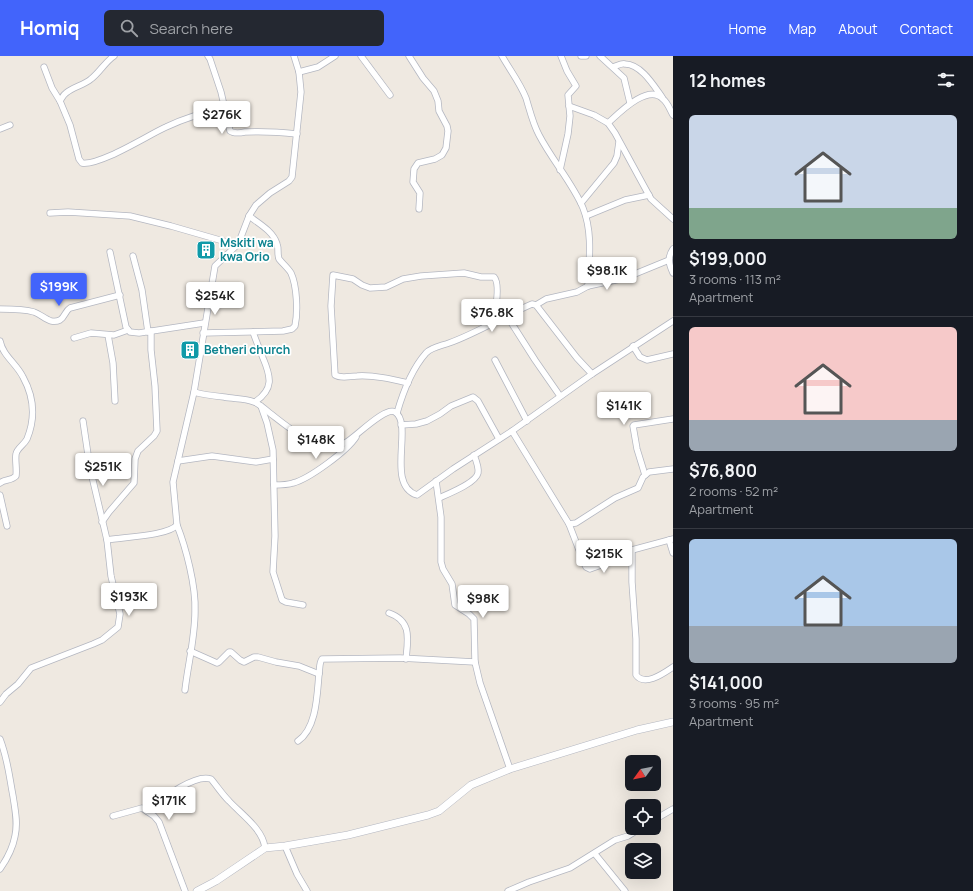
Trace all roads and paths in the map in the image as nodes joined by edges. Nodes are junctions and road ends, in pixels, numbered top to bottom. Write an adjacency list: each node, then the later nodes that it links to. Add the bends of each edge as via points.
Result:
1 (114, 56): 12 (street)
2 (208, 56): 21 (street, via 216,74)
3 (294, 56): 15 (street)
4 (335, 56): 15 (street, via 318,67)
5 (361, 56): 16 (street)
6 (409, 56): 31 (street, via 434,91 448,131 446,148 442,155 418,164 414,169 413,182 420,191)
7 (502, 56): 28 (street, via 518,82 539,134)
8 (561, 56): 20 (street, via 576,86 568,96)
9 (581, 56): 10 (street)
10 (586, 56)
11 (600, 56): 14 (street)
12 (106, 58): 18 (street, via 92,79 67,92)
13 (44, 67): 18 (street)
14 (613, 67): 17 (street, via 626,64 634,67 651,81); 19 (street, via 626,82)
15 (300, 72): 26 (street)
16 (390, 95)
17 (664, 99): 19 (street, via 651,94); 22 (street)
18 (60, 101): 21 (street, via 70,125 79,159 87,164 105,158 167,127 202,113)
19 (630, 103): 23 (street)
20 (569, 106): 23 (street); 28 (street, via 568,134)
21 (225, 108): 26 (street, via 232,133)
22 (673, 115)
23 (608, 123): 27 (street)
24 (10, 125): 25 (street)
25 (0, 129)
26 (297, 134): 33 (street, via 291,179 256,205)
27 (619, 141): 29 (street); 30 (street, via 614,163)
28 (560, 170): 30 (street)
29 (649, 196): 34 (street, via 625,200); 35 (street)
30 (581, 203): 34 (street)
31 (420, 209)
32 (50, 213): 36 (street, via 130,216)
33 (248, 216): 36 (street); 53 (street, via 270,233 277,243 278,256 293,279 297,311 296,326 292,329)
34 (586, 216): 42 (street, via 590,240)
35 (673, 218)
36 (237, 245): 48 (street, via 215,266)
37 (673, 249): 40 (street)
38 (110, 252): 43 (street)
39 (133, 256): 51 (street)
40 (669, 260): 41 (street); 42 (street, via 625,278)
41 (673, 273)
42 (588, 286): 44 (street, via 577,292 546,299)
43 (120, 295): 45 (street, via 70,308 62,318 55,321 35,312); 50 (street)
44 (536, 305): 46 (street, via 532,304); 60 (street)
45 (0, 309)
46 (507, 316): 49 (street); 63 (street)
47 (673, 321): 57 (street)
48 (204, 323): 51 (street); 52 (street)
49 (493, 323): 61 (street, via 430,350 416,366); 61 (street, via 497,297 494,277 480,278 464,273 421,276 403,279 386,287 370,288 353,279 333,274 331,306 335,375 383,377)
50 (128, 330): 51 (street, via 132,333); 54 (street)
51 (150, 332): 85 (street, via 157,431 138,451 135,458 134,482)
52 (203, 332): 53 (street); 62 (street)
53 (253, 332): 65 (street, via 270,380 264,395)
54 (108, 335): 55 (street, via 91,333); 64 (street)
55 (74, 338)
56 (0, 341): 81 (street, via 3,352 26,382 33,403 26,440 16,455 16,476)
57 (633, 346): 58 (street, via 640,357 647,360); 60 (street)
58 (673, 354)
59 (495, 360): 70 (street)
60 (592, 374): 63 (street)
61 (408, 383): 67 (street)
62 (194, 392): 65 (street); 77 (street)
63 (560, 396): 70 (street)
64 (115, 401)
65 (255, 402): 66 (street)
66 (261, 406): 73 (street, via 292,431 312,441 330,445 340,444); 76 (street, via 268,423)
67 (397, 413): 71 (street); 73 (street, via 391,411 384,414)
68 (673, 419): 79 (street, via 632,426)
69 (83, 421): 85 (street)
70 (527, 421): 72 (street)
71 (401, 424): 74 (street, via 427,421 473,396); 80 (street, via 401,470 406,487 417,495)
72 (512, 431): 74 (street); 87 (street)
73 (357, 434): 82 (street, via 353,442 338,455 301,480)
74 (499, 439): 75 (street)
75 (474, 455): 80 (street); 84 (street, via 477,475 464,486)
76 (273, 459): 77 (street, via 256,462 212,456); 82 (street)
77 (178, 461): 86 (street, via 173,482)
78 (673, 469): 79 (street, via 651,471)
79 (645, 475): 87 (street, via 638,488 614,498 576,523)
80 (436, 481): 84 (street)
81 (0, 483)
82 (274, 485): 93 (street, via 273,572 282,600)
83 (0, 495): 88 (street)
84 (439, 498): 97 (street, via 441,565 452,584 455,605 474,619)
85 (102, 522): 89 (street)
86 (177, 524): 89 (street, via 172,529 155,533); 95 (street, via 185,548 196,610)
87 (569, 524): 91 (street, via 588,568 593,569)
88 (7, 526)
89 (107, 540): 101 (street, via 111,576 120,614 118,627 102,640 31,668)
90 (671, 540): 91 (street); 92 (street)
91 (632, 550): 98 (street, via 636,675 642,679 652,679)
92 (673, 553)
93 (303, 605)
94 (388, 613): 96 (street, via 398,617 405,625)
95 (190, 651): 99 (street, via 217,663 231,652 244,662 258,657 299,666); 100 (street)
96 (406, 659): 97 (street); 99 (street, via 322,659)
97 (475, 662): 105 (street, via 480,684)
98 (673, 667)
99 (319, 674): 104 (street, via 315,711 308,729)
100 (184, 690)
101 (0, 702)
102 (673, 722): 105 (street, via 637,730)
103 (0, 739): 114 (street, via 10,770 16,825 12,847)
104 (298, 741)
105 (510, 769): 111 (street, via 471,785 436,812 364,831)
106 (673, 809): 109 (street)
107 (147, 810): 108 (street, via 140,808); 112 (street, via 193,781 211,779 262,837); 115 (street, via 161,825)
108 (114, 816)
109 (661, 816)
110 (630, 835): 113 (street, via 615,840)
111 (285, 846): 112 (street); 117 (street)
112 (265, 848): 116 (street)
113 (595, 854): 118 (street, via 570,868); 119 (street)
114 (0, 869)
115 (185, 891)
116 (197, 891)
117 (307, 891)
118 (508, 891)
119 (625, 891)

